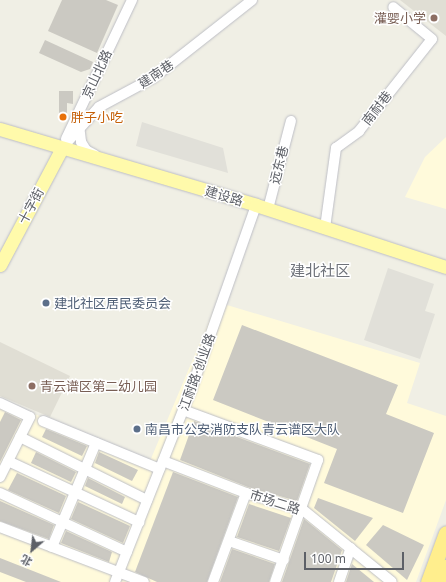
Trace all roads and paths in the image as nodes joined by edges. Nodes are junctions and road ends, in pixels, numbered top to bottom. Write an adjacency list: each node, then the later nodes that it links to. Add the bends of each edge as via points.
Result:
1 (132, 0): 4 (street, 京山北路)
2 (252, 0): 7 (street, 建南巷, via 154,78 99,107)
3 (393, 7): 11 (street, 南耐巷, via 432,39 359,131 336,148)
4 (78, 113): 7 (street); 8 (street, 京山北路)
5 (291, 121): 10 (street, 远东巷)
6 (0, 129): 8 (main road, 建设路)
7 (79, 130): 8 (street, 建南巷); 9 (street, via 86,150)
8 (59, 147): 9 (main road, 建设路); 12 (main road, 十字街); 14 (main road, 十字街)
9 (101, 160): 10 (main road, 建设路)
10 (262, 207): 11 (main road, 建设路); 16 (street, 江耐路·创业路)
11 (325, 228): 13 (main road, 建设路)
12 (0, 248)
13 (445, 264)
14 (0, 265)
15 (0, 403): 18 (street, via 30,417)
16 (183, 410): 21 (street, 江耐路·创业路); 28 (street, via 318,460)
17 (43, 421): 19 (street, 市场二路)
18 (20, 437): 20 (street); 22 (street)
19 (96, 443): 21 (street, 市场二路); 22 (street)
20 (8, 461): 23 (street); 24 (street)
21 (161, 465): 26 (street, 市场二路); 27 (street, 江耐路·创业路)
22 (84, 469): 24 (street); 27 (street)
23 (0, 477)
24 (75, 492): 29 (street); 30 (street)
25 (0, 493): 29 (street)
26 (246, 493): 28 (street, 市场二路); 33 (street)
27 (147, 500): 30 (street, 江耐路·创业路)
28 (302, 510): 35 (street, 市场二路); 37 (street)
29 (62, 522): 34 (street); 36 (street)
30 (139, 522): 36 (street, 江耐路·创业路)
31 (0, 527): 34 (street)
32 (446, 533): 45 (highway)
33 (229, 541): 37 (street); 41 (street)
34 (52, 547): 39 (street)
35 (351, 548): 43 (street); 44 (street, 市场二路)
36 (127, 552): 39 (street, 江耐路·创业路)
37 (284, 560): 42 (street)
38 (446, 567): 46 (highway)
39 (117, 578): 40 (street)
40 (144, 582)
41 (213, 582)
42 (275, 582)
43 (339, 582)
44 (392, 582)
45 (428, 582)
46 (441, 582)

